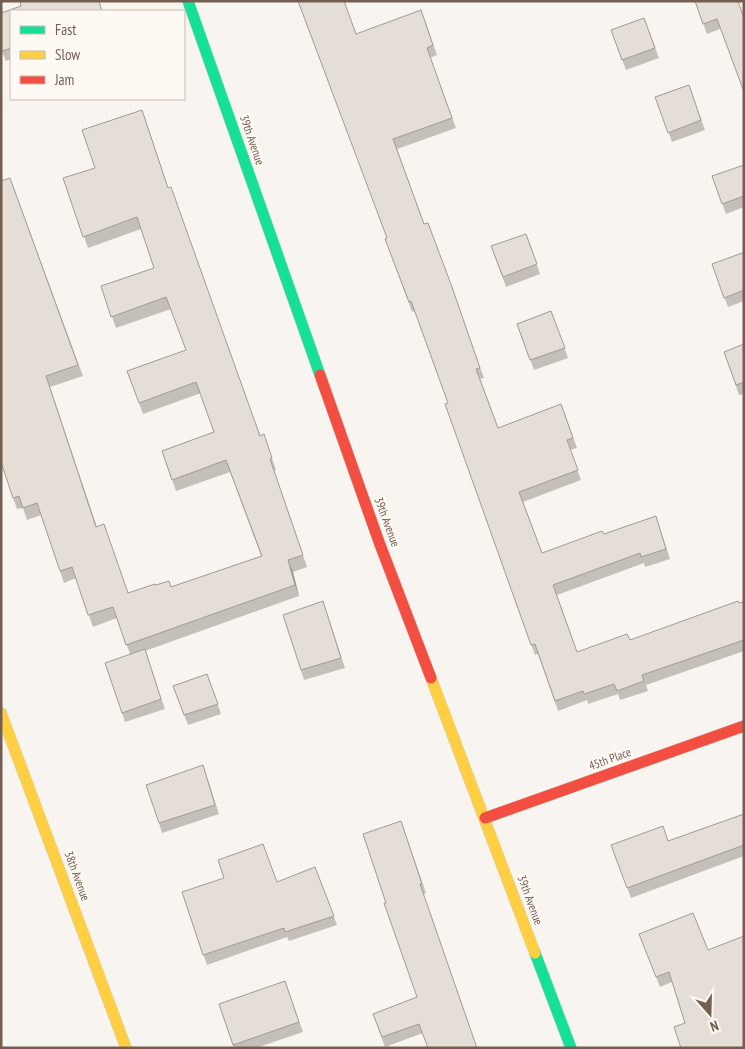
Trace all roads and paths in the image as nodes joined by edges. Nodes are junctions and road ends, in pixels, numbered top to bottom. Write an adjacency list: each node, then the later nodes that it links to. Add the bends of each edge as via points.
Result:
1 (188, 1): 4 (main road, 39th Avenue, via 379,542)
2 (1, 713): 5 (main road, 38th Avenue)
3 (744, 726): 4 (main road, 45th Place)
4 (485, 818): 6 (main road, 39th Avenue)
5 (126, 1048)
6 (571, 1048)

